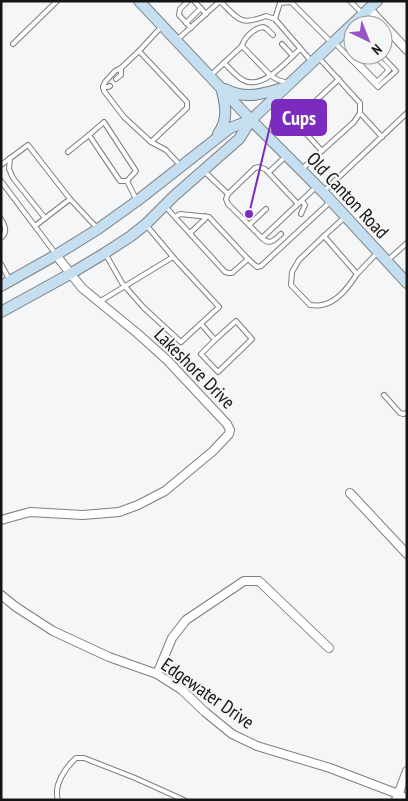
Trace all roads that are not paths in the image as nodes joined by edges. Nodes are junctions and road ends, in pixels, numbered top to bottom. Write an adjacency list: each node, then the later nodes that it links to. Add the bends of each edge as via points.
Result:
1 (57, 1): 18 (lane)
2 (188, 1): 11 (lane, via 179,15)
3 (194, 1): 7 (lane)
4 (350, 1): 8 (lane)
5 (140, 2): 12 (main road, Old Canton Road)
6 (280, 2): 10 (lane); 17 (lane, via 292,2)
7 (201, 8): 9 (lane); 11 (lane)
8 (369, 8): 22 (street)
9 (206, 14): 10 (lane, via 220,1 246,22 266,16); 13 (lane)
10 (275, 20): 21 (lane)
11 (186, 23): 13 (lane)
12 (162, 26): 16 (main road, Old Canton Road); 23 (lane)
13 (190, 28): 16 (lane)
14 (343, 34): 17 (main road)
15 (273, 35): 20 (lane, via 259,27)
16 (176, 41): 33 (main road, Old Canton Road)
17 (333, 43): 24 (lane); 26 (main road)
18 (13, 44)
19 (282, 44): 25 (lane)
20 (242, 46): 27 (lane); 34 (lane)
21 (300, 49): 25 (lane); 26 (lane)
22 (407, 50)
23 (139, 51): 32 (lane); 46 (lane, via 187,102 187,108)
24 (343, 52)
25 (293, 56): 34 (lane)
26 (315, 60): 36 (lane); 37 (main road)
27 (224, 63): 33 (lane); 34 (lane, via 247,82)
28 (357, 65): 31 (lane, via 378,87 396,71)
29 (362, 65): 30 (lane, via 377,82 390,70)
30 (385, 65)
31 (390, 65)
32 (121, 68): 35 (lane, via 121,75); 39 (lane)
33 (210, 76): 40 (main road, Old Canton Road)
34 (271, 76): 37 (lane)
35 (116, 79)
36 (339, 79): 41 (lane, via 360,103); 48 (lane, via 298,121)
37 (289, 85): 40 (main road, via 256,96); 43 (main road)
38 (110, 86): 39 (lane)
39 (103, 87): 46 (lane, via 124,117)
40 (221, 88): 43 (main road, Old Canton Road); 47 (main road, via 225,118)
41 (360, 113): 45 (lane); 48 (lane)
42 (407, 113): 45 (lane)
43 (251, 120): 47 (main road, via 230,128); 50 (main road, Old Canton Road); 54 (main road, via 239,139)
44 (89, 135): 49 (lane); 58 (lane, via 120,181); 58 (lane, via 104,122 136,170)
45 (382, 137): 59 (lane)
46 (151, 142): 53 (lane, via 166,150)
47 (213, 142): 53 (main road)
48 (322, 151): 55 (lane)
49 (68, 152)
50 (286, 155): 55 (main road, Old Canton Road); 56 (lane)
51 (10, 158): 52 (lane); 63 (lane, via 28,145); 73 (lane, via 9,169 13,178)
52 (1, 164)
53 (181, 166): 64 (main road)
54 (203, 170): 61 (lane); 67 (main road)
55 (301, 170): 59 (main road, Old Canton Road)
56 (268, 172): 60 (lane); 61 (lane, via 255,168)
57 (1, 181): 77 (lane)
58 (127, 181): 64 (lane)
59 (320, 189): 65 (main road, Old Canton Road); 66 (lane)
60 (285, 190): 62 (lane); 66 (lane)
61 (228, 194): 76 (lane, via 228,204)
62 (280, 195)
63 (70, 199): 73 (lane); 78 (lane)
64 (137, 201): 78 (main road)
65 (331, 201): 71 (main road, Old Canton Road); 89 (lane, via 261,266 257,267)
66 (300, 202): 69 (lane, via 305,205); 83 (lane)
67 (164, 205): 72 (lane); 75 (main road)
68 (266, 209): 76 (lane)
69 (301, 214)
70 (205, 216): 72 (lane, via 180,214); 79 (lane); 89 (lane)
71 (345, 216): 81 (lane); 85 (main road, Old Canton Road)
72 (175, 217): 79 (lane)
73 (45, 218): 77 (lane)
74 (1, 219): 82 (lane, via 6,228)
75 (146, 224): 86 (main road); 88 (lane)
76 (249, 225): 83 (lane)
77 (35, 226): 87 (lane)
78 (98, 228): 87 (main road)
79 (190, 233): 89 (lane, via 225,272 232,272)
80 (281, 234): 83 (lane, via 270,242)
81 (324, 236): 93 (lane); 93 (lane, via 299,260 292,272 291,285 310,305 323,305 349,288)
82 (1, 238)
83 (262, 238)
84 (407, 243): 90 (lane)
85 (378, 252): 90 (main road, Old Canton Road); 93 (lane)
86 (105, 253): 92 (main road); 96 (lane)
87 (56, 255): 92 (street, Lakeshore Drive); 94 (main road)
88 (173, 257): 96 (lane); 99 (lane, via 219,307)
89 (248, 259)
90 (386, 261): 95 (main road, Old Canton Road)
91 (1, 264): 94 (lane)
92 (70, 274): 97 (street, Lakeshore Drive); 98 (main road)
93 (357, 274)
94 (6, 283)
95 (407, 283)
96 (124, 286): 97 (lane); 99 (lane, via 181,342)
97 (99, 302): 104 (street, Lakeshore Drive, via 167,360 227,424 229,434 164,491 138,505 119,512 83,515 30,512)
98 (1, 312)
99 (201, 324): 100 (lane)
100 (215, 340): 100 (lane, via 201,354 218,372 252,339 236,321)
101 (384, 395): 102 (lane, via 400,413)
102 (407, 414)
103 (350, 493): 105 (street)
104 (1, 520)
105 (407, 554)
106 (1, 595): 108 (street, Edgewater Drive, via 53,631)
107 (329, 648): 108 (street, via 259,581 244,580 186,620 172,638)
108 (156, 674): 110 (street, Edgewater Drive, via 182,690 232,734 258,746 330,768)
109 (407, 772): 110 (street)
110 (397, 797): 111 (street, Edgewater Drive)
111 (407, 799)
112 (58, 800): 113 (lane, via 56,794 67,769 76,758 84,758)
113 (184, 800)

